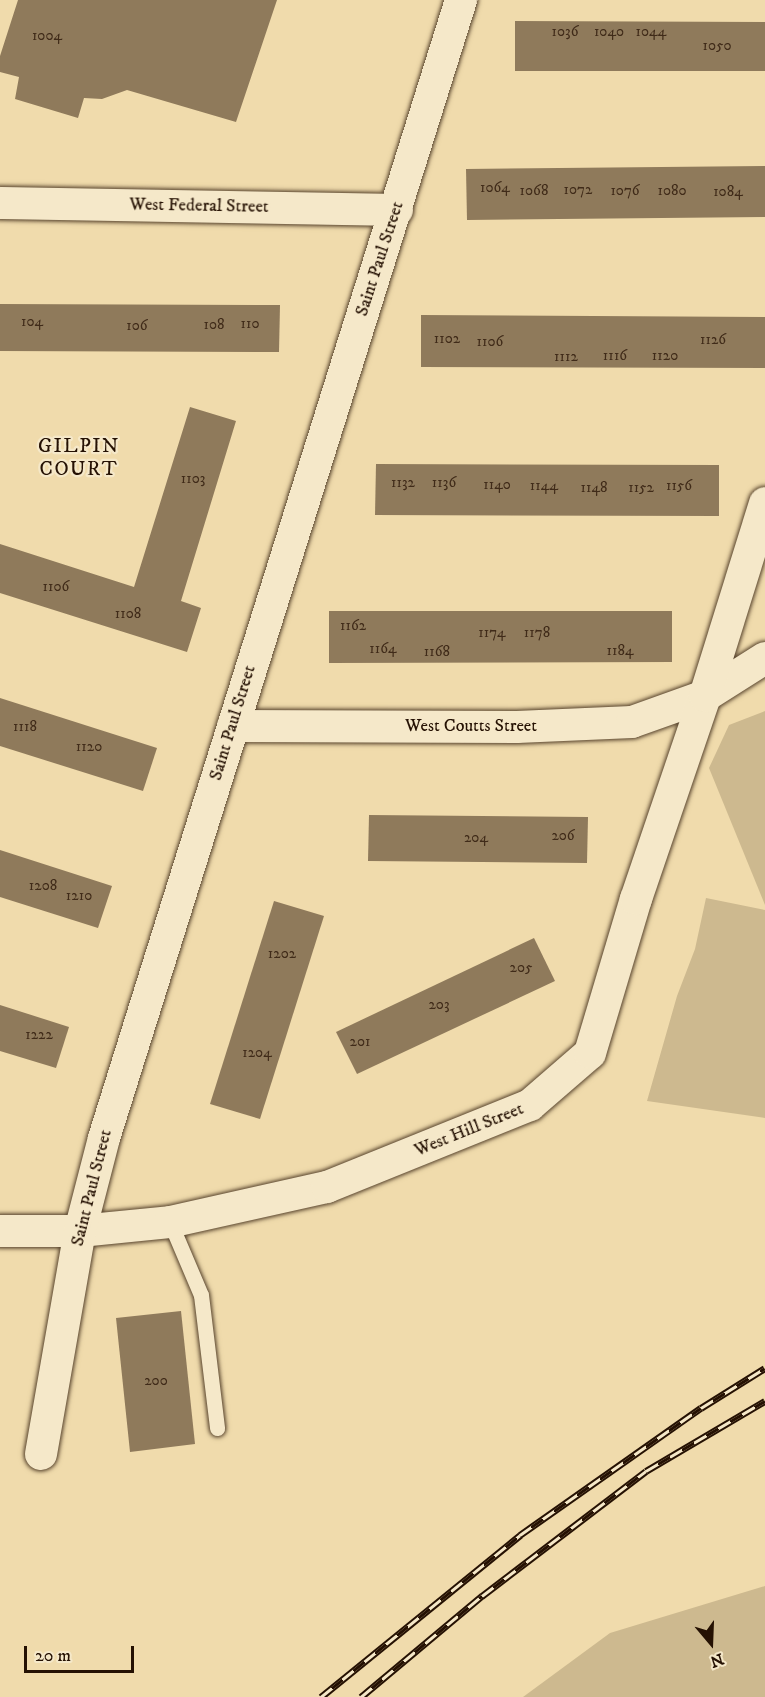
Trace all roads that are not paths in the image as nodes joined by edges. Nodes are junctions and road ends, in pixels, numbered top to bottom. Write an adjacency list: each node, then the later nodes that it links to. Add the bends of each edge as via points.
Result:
1 (461, 0): 3 (street, Saint Paul Street)
2 (0, 203): 3 (street, West Federal Street)
3 (397, 210): 7 (street, Saint Paul Street, via 368,290)
4 (765, 504): 6 (street, West Hill Street)
5 (765, 658): 6 (street, West Coutts Street)
6 (705, 696): 7 (street, West Coutts Street, via 632,722 516,727); 8 (street, West Hill Street, via 636,898 590,1053 530,1105 338,1183)
7 (233, 726): 10 (street, Saint Paul Street, via 104,1138)
8 (170, 1222): 10 (street, West Hill Street); 11 (lane, via 201,1295)
9 (0, 1230): 10 (street, West Hill Street)
10 (80, 1231): 12 (street, Saint Paul Street)
11 (217, 1428)
12 (41, 1454)

